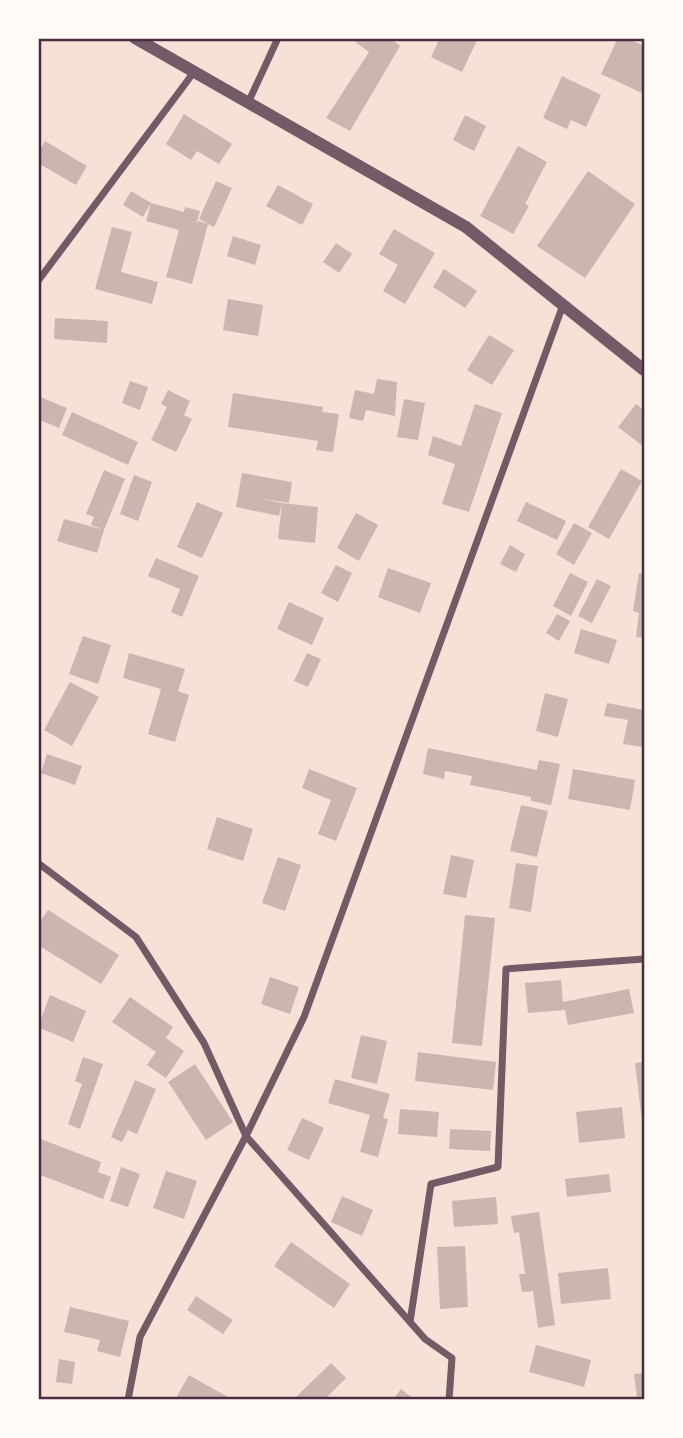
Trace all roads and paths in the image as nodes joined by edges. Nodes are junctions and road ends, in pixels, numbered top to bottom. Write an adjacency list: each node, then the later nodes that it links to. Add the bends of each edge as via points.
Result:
1 (135, 38): 3 (street)
2 (278, 38): 4 (street)
3 (194, 72): 4 (street); 5 (street)
4 (248, 103): 6 (street, via 466,227)
5 (38, 281)
6 (563, 304): 7 (street); 10 (street, via 304,1017)
7 (645, 370)
8 (38, 863): 10 (street, via 136,937 204,1044)
9 (645, 959): 11 (street, via 506,969 498,1167 431,1184)
10 (246, 1136): 11 (street); 12 (street, via 140,1337)
11 (410, 1322): 13 (street, via 452,1358)
12 (128, 1399)
13 (449, 1399)

